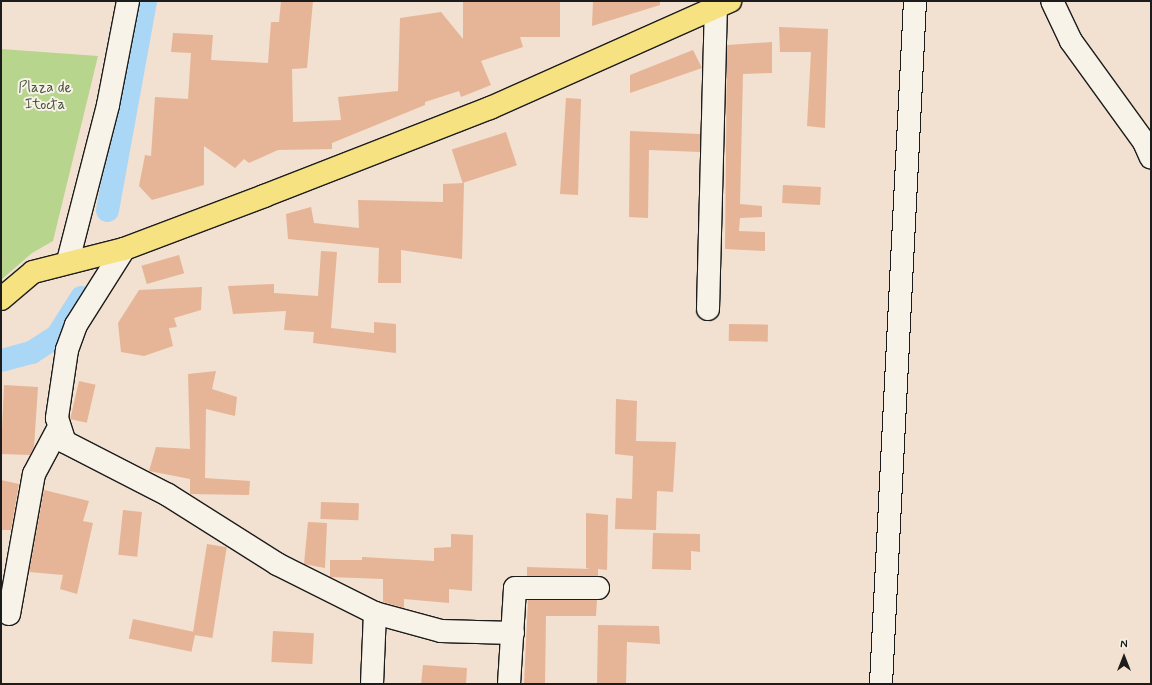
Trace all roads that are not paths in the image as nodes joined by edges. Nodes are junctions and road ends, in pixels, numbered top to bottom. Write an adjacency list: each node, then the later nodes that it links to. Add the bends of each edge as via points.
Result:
1 (128, 1): 7 (street, via 108,105)
2 (915, 1): 17 (street)
3 (1052, 1): 5 (street, via 1071,41 1144,142)
4 (723, 4): 6 (main road, via 490,108); 9 (street)
5 (1151, 158)
6 (124, 250): 7 (main road); 10 (street, via 76,325 62,374)
7 (68, 261): 8 (main road, via 33,272)
8 (1, 299)
9 (708, 309)
10 (58, 429): 12 (street, via 65,442 80,452 168,495 283,567); 13 (street, via 34,474)
11 (598, 588): 14 (street, via 515,588)
12 (376, 613): 14 (street, via 442,631); 15 (street)
13 (9, 614)
14 (513, 634): 16 (street)
15 (372, 684)
16 (509, 684)
17 (881, 684)

